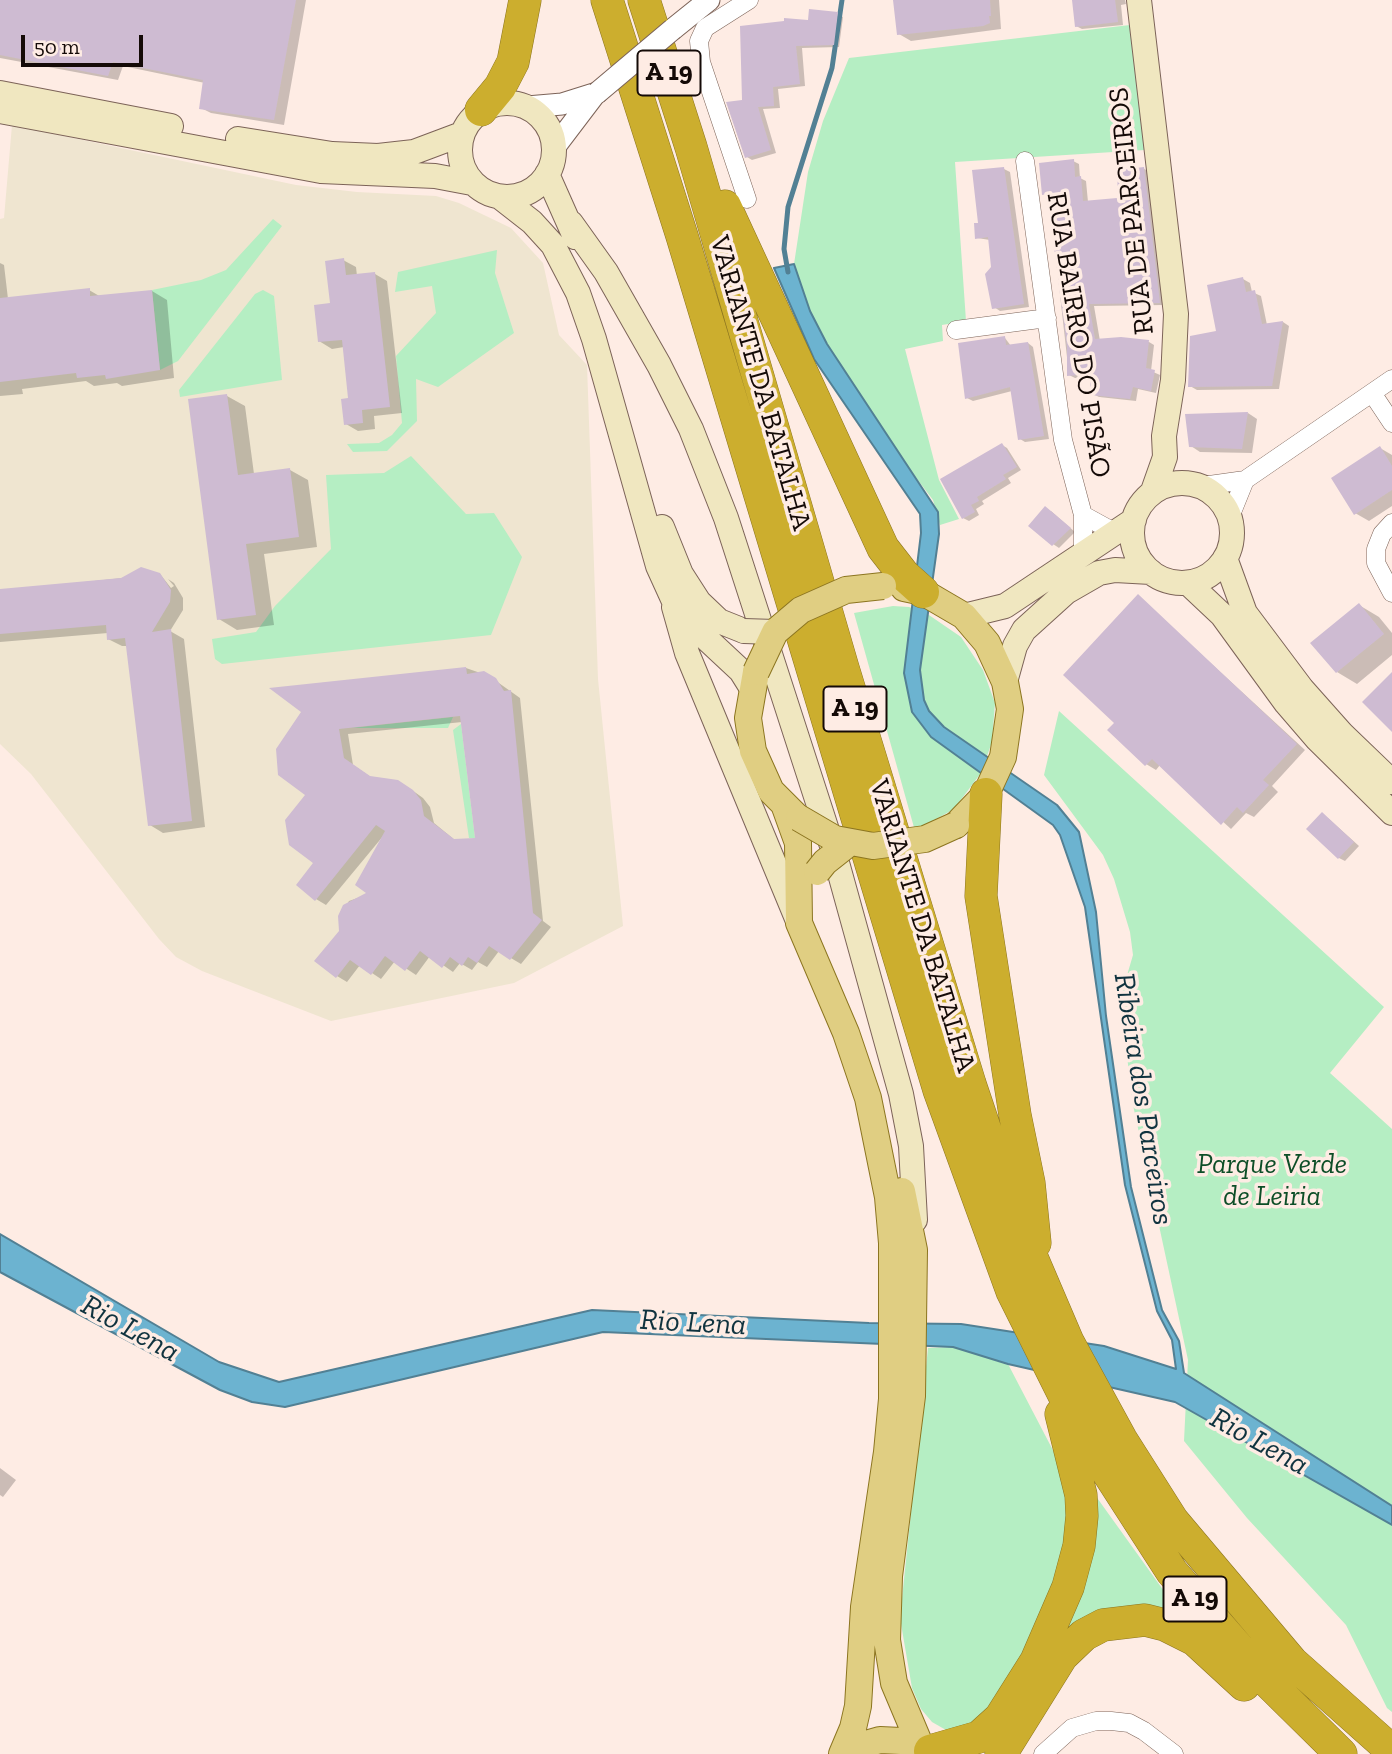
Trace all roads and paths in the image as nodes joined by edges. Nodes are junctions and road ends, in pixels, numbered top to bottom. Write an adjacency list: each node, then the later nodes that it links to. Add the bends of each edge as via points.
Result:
1 (524, 0): 9 (highway, via 513,62)
2 (607, 0): 55 (highway, VARIANTE DA BATALHA / A 19, via 930,1063 994,1247)
3 (644, 0): 13 (highway, VARIANTE DA BATALHA / A 19)
4 (709, 0): 11 (street, bridge)
5 (749, 0): 19 (street, via 705,28 699,41 701,62)
6 (1139, 0): 26 (main road, RUA DE PARCEIROS, via 1176,314)
7 (0, 93): 12 (main road, via 342,155 414,152)
8 (527, 107): 9 (main road, via 504,103); 11 (street); 14 (main road, via 547,124)
9 (481, 110): 12 (main road)
10 (0, 111): 17 (main road, via 321,171 435,176)
11 (568, 112): 14 (street)
12 (462, 134): 17 (main road, via 460,160)
13 (691, 147): 38 (highway, via 720,195 883,548); 52 (highway, VARIANTE DA BATALHA / A 19, via 970,1084)
14 (554, 148): 16 (main road)
15 (1026, 161): 21 (street, RUA BAIRRO DO PISÃO)
16 (547, 174): 18 (main road, via 527,192); 20 (main road)
17 (472, 183): 18 (main road)
18 (500, 197): 40 (main road, via 553,245 578,293 657,566)
19 (747, 199)
20 (571, 223): 42 (main road, bridge, via 608,328 671,554 699,603 719,621 744,631); 51 (main road, via 606,272 664,376 716,489 733,538 834,852 901,1094 913,1165)
21 (1047, 317): 22 (street); 30 (street, RUA BAIRRO DO PISÃO, via 1063,439)
22 (956, 330)
23 (1392, 379): 24 (street)
24 (1372, 393): 25 (street); 27 (street)
25 (1392, 424)
26 (1165, 457): 28 (main road); 29 (main road, RUA DE PARCEIROS)
27 (1245, 480): 28 (street); 31 (street)
28 (1195, 484): 29 (main road, via 1164,485); 31 (main road, via 1216,495)
29 (1153, 491): 33 (main road)
30 (1083, 515): 33 (street, RUA BAIRRO DO PISÃO); 34 (street, RUA BAIRRO DO PISÃO)
31 (1230, 517): 35 (main road, via 1233,535)
32 (1392, 523): 39 (street, via 1376,549 1376,563)
33 (1124, 526): 34 (main road); 36 (main road)
34 (1083, 553): 41 (main road, via 1005,606)
35 (1225, 558): 37 (main road, via 1213,572); 45 (main road, via 1245,612 1302,689)
36 (1151, 572): 37 (main road, via 1175,583); 44 (main road, via 1099,573 1066,593 1024,630)
37 (1188, 583): 48 (main road, via 1222,615 1317,739)
38 (923, 592): 41 (main road); 42 (main road, bridge, via 863,587 801,610)
39 (1392, 593)
40 (673, 599): 43 (main road, via 696,629); 50 (main road, via 687,653)
41 (964, 616): 44 (main road, via 987,643)
42 (775, 632): 43 (main road, bridge)
43 (753, 679): 47 (main road, via 748,718 753,751 771,791)
44 (1005, 682): 46 (main road, via 1008,734)
45 (1392, 782)
46 (986, 794): 49 (main road, bridge, via 956,825 925,839 873,846); 52 (highway, via 981,896 1030,1183)
47 (792, 813): 49 (main road, bridge); 50 (main road, via 798,843)
48 (1392, 813)
49 (849, 843): 51 (main road, bridge, via 817,872 812,884 813,908 881,1097)
50 (799, 923): 53 (main road, via 868,1098)
51 (914, 1250): 53 (main road)
52 (1035, 1265): 58 (highway, VARIANTE DA BATALHA / A 19, via 1068,1342 1173,1521 1292,1662)
53 (904, 1294): 54 (main road)
54 (902, 1397): 57 (main road, via 886,1618 894,1683); 59 (main road, via 864,1608 858,1706)
55 (1076, 1436): 56 (highway, A 19, via 1172,1572 1222,1632); 57 (highway, VARIANTE DA BATALHA, via 1082,1516 1079,1546 1051,1629 1024,1682 994,1725 979,1737)
56 (1334, 1749): 60 (highway, via 1276,1717 1195,1640 1145,1620 1103,1625 1074,1643 1050,1673)
57 (928, 1751): 59 (main road, via 901,1741 880,1740)
58 (1392, 1751)
59 (843, 1754)
60 (1001, 1754)
61 (1043, 1754): 62 (street, via 1072,1728 1096,1721 1129,1723)
62 (1174, 1754)

